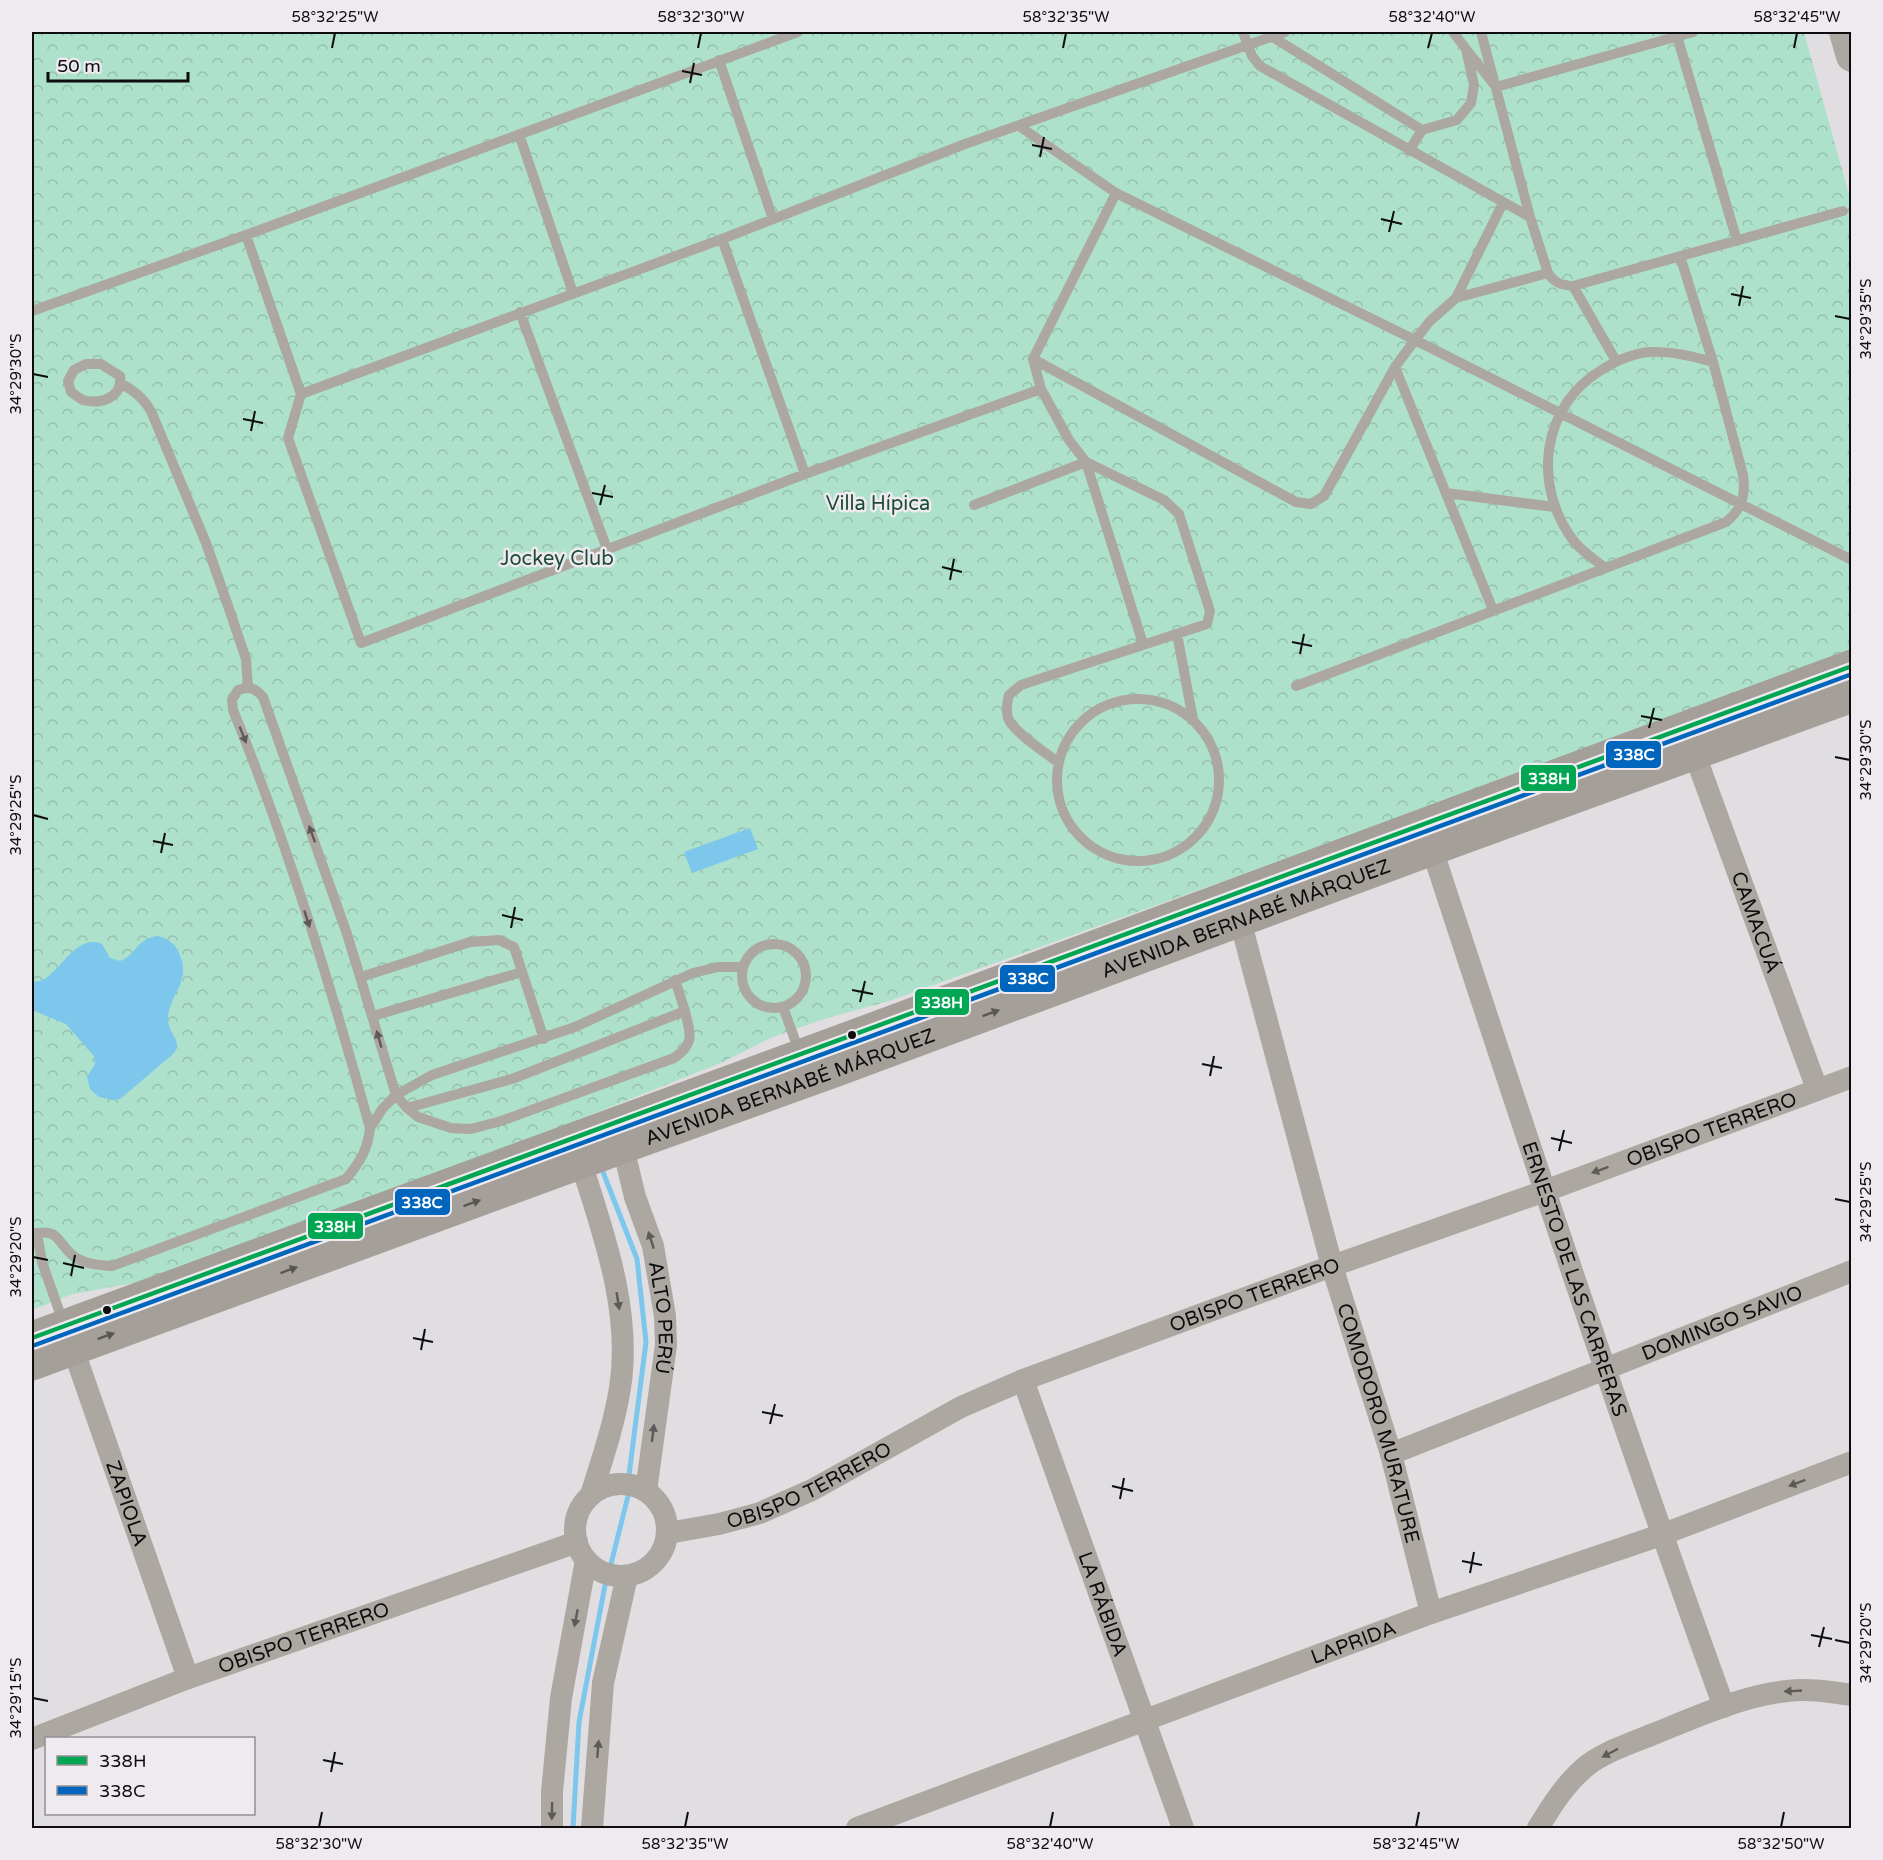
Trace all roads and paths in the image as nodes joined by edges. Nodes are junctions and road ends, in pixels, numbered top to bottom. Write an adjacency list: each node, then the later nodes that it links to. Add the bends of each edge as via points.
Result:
1 (798, 32): 13 (lane)
2 (1242, 32): 10 (lane)
3 (1285, 32): 8 (lane)
4 (1453, 32): 11 (lane)
5 (1481, 32): 14 (lane)
6 (1693, 32): 9 (lane)
7 (1845, 32): 12 (main road)
8 (1271, 36): 10 (lane); 16 (lane)
9 (1677, 36): 14 (lane); 26 (lane)
10 (1247, 44): 15 (lane); 18 (lane, via 1260,66)
11 (1466, 49): 14 (lane); 16 (lane, via 1474,85 1471,103 1457,120)
12 (1851, 57)
13 (720, 60): 17 (lane); 23 (lane)
14 (1496, 87): 22 (lane)
15 (1019, 126): 19 (lane); 23 (lane)
16 (1422, 130): 18 (lane)
17 (519, 134): 24 (lane); 30 (lane)
18 (1409, 151): 20 (lane)
19 (1116, 193): 34 (lane); 35 (lane)
20 (1503, 203): 22 (lane); 31 (lane)
21 (1843, 211): 26 (lane)
22 (1530, 217): 28 (lane)
23 (773, 219): 25 (lane)
24 (246, 235): 32 (lane); 41 (lane)
25 (722, 239): 30 (lane); 44 (lane)
26 (1737, 241): 27 (lane)
27 (1680, 256): 29 (lane); 37 (lane)
28 (1548, 273): 29 (lane, via 1554,282); 31 (lane)
29 (1573, 286): 36 (lane)
30 (573, 293): 33 (lane)
31 (1456, 298): 34 (lane)
32 (32, 311)
33 (520, 312): 41 (lane); 49 (lane)
34 (1415, 340): 38 (lane); 42 (lane)
35 (1034, 359): 38 (lane, via 1304,504 1318,502 1324,496); 40 (lane)
36 (1616, 362): 37 (lane, via 1647,352 1681,353); 42 (lane, via 1593,375)
37 (1713, 362): 46 (lane, via 1743,475)
38 (1395, 367): 45 (lane)
39 (121, 384): 39 (lane, via 120,376 101,364 86,364 74,370 68,381 71,392 82,400 98,401 110,398); 57 (lane, via 143,398 152,411 226,600 246,659)
40 (1041, 389): 43 (lane); 44 (lane)
41 (301, 394): 49 (lane, via 288,438 361,643)
42 (1560, 413): 46 (lane); 48 (lane, via 1548,454 1547,476)
43 (1086, 462): 47 (lane); 53 (lane, via 1164,500 1179,514 1210,616 1207,624); 54 (lane)
44 (805, 474): 49 (lane)
45 (1446, 494): 48 (lane); 52 (lane)
46 (1742, 503): 50 (lane); 51 (lane, via 1726,522)
47 (974, 505)
48 (1554, 507): 51 (lane, via 1574,542)
49 (607, 549)
50 (1851, 560)
51 (1604, 567): 52 (lane)
52 (1493, 610): 56 (lane)
53 (1177, 634): 54 (lane); 59 (lane)
54 (1143, 644): 61 (lane, via 1021,685 1009,694 1009,721)
55 (1851, 666): 72 (main road, AVENIDA BERNABÉ MÁRQUEZ)
56 (1296, 686)
57 (248, 687): 66 (lane, one-way to 57, via 263,698); 77 (lane, one-way to 77, via 238,690 232,700 233,710 299,894)
58 (1851, 696): 60 (main road, AVENIDA BERNABÉ MÁRQUEZ)
59 (1193, 719): 61 (lane, via 1169,704 1141,699 1113,702 1088,716 1069,736); 61 (lane, via 1210,742 1219,769 1218,797 1208,823 1189,844 1163,857 1136,861 1108,855 1084,840 1066,818 1060,800)
60 (1695, 754): 62 (main road, AVENIDA BERNABÉ MÁRQUEZ); 74 (street, CAMACUÁ)
61 (1059, 763)
62 (1432, 849): 63 (main road, AVENIDA BERNABÉ MÁRQUEZ); 80 (street, ERNESTO DE LAS CARRERAS)
63 (1240, 920): 72 (main road, AVENIDA BERNABÉ MÁRQUEZ, one-way to 63); 82 (street, COMODORO MURATURE)
64 (743, 967): 67 (lane, via 718,967); 68 (lane, via 741,977 748,996 764,1007); 68 (lane, via 747,957 764,945 785,946 794,952 805,969 806,979 799,997)
65 (522, 972): 66 (lane, via 514,947 499,939 470,942); 70 (lane); 71 (lane)
66 (361, 977): 70 (lane)
67 (675, 980): 69 (lane); 71 (lane)
68 (783, 1007): 72 (lane)
69 (685, 1011): 76 (lane, via 512,1079); 76 (lane, via 690,1034 688,1046 674,1058 501,1120 471,1129 451,1128 418,1118)
70 (373, 1016): 75 (lane, one-way to 70)
71 (544, 1039): 75 (lane, via 432,1075)
72 (804, 1067): 78 (main road, AVENIDA BERNABÉ MÁRQUEZ); 84 (main road, AVENIDA BERNABÉ MÁRQUEZ)
73 (1851, 1077): 74 (street, OBISPO TERRERO)
74 (1817, 1089): 80 (street, OBISPO TERRERO, one-way to 80)
75 (396, 1095): 76 (lane); 77 (lane)
76 (407, 1108)
77 (370, 1128): 81 (lane, via 361,1160 346,1179 112,1266 91,1264 72,1255 58,1236)
78 (623, 1147): 79 (main road, AVENIDA BERNABÉ MÁRQUEZ); 91 (street, ALTO PERÚ, one-way to 78, via 666,1345 665,1316 653,1246)
79 (581, 1163): 84 (main road, AVENIDA BERNABÉ MÁRQUEZ, one-way to 79); 92 (street, ALTO PERÚ, one-way to 92, via 614,1278 622,1329 620,1386)
80 (1545, 1191): 82 (street, OBISPO TERRERO); 87 (street, ERNESTO DE LAS CARRERAS)
81 (34, 1234): 84 (lane, via 48,1285)
82 (1332, 1266): 88 (street, OBISPO TERRERO); 89 (street, COMODORO MURATURE)
83 (1851, 1271): 87 (street, DOMINGO SAVIO)
84 (69, 1337): 85 (main road, AVENIDA BERNABÉ MÁRQUEZ); 86 (main road, AVENIDA BERNABÉ MÁRQUEZ); 98 (street, ZAPIOLA)
85 (32, 1338)
86 (32, 1364)
87 (1606, 1368): 89 (street, DOMINGO SAVIO); 94 (street, ERNESTO DE LAS CARRERAS)
88 (1023, 1380): 93 (street, OBISPO TERRERO, via 960,1407 812,1490 759,1513); 101 (street, LA RÁBIDA)
89 (1391, 1454): 97 (street, COMODORO MURATURE)
90 (1851, 1462): 94 (street, LAPRIDA, one-way to 94)
91 (646, 1491): 92 (street, via 618,1484); 93 (street, via 663,1509)
92 (591, 1495): 95 (street, via 577,1516 575,1529)
93 (668, 1533): 96 (street, via 655,1562)
94 (1661, 1534): 97 (street, LAPRIDA); 100 (street, ERNESTO DE LAS CARRERAS)
95 (581, 1551): 96 (street, via 598,1570); 98 (street, OBISPO TERRERO); 103 (street, one-way to 103, via 561,1698)
96 (627, 1576): 104 (street, one-way to 96, via 603,1683)
97 (1431, 1613): 101 (street, LAPRIDA)
98 (188, 1678): 102 (street, OBISPO TERRERO)
99 (1851, 1695): 100 (street, one-way to 100, via 1788,1690)
100 (1724, 1707): 107 (street, one-way to 107, via 1623,1746 1590,1764 1567,1785)
101 (1144, 1720): 105 (street, LAPRIDA); 106 (street, LA RÁBIDA)
102 (32, 1740)
103 (552, 1828)
104 (592, 1828)
105 (857, 1828)
106 (1183, 1828)
107 (1538, 1828)

